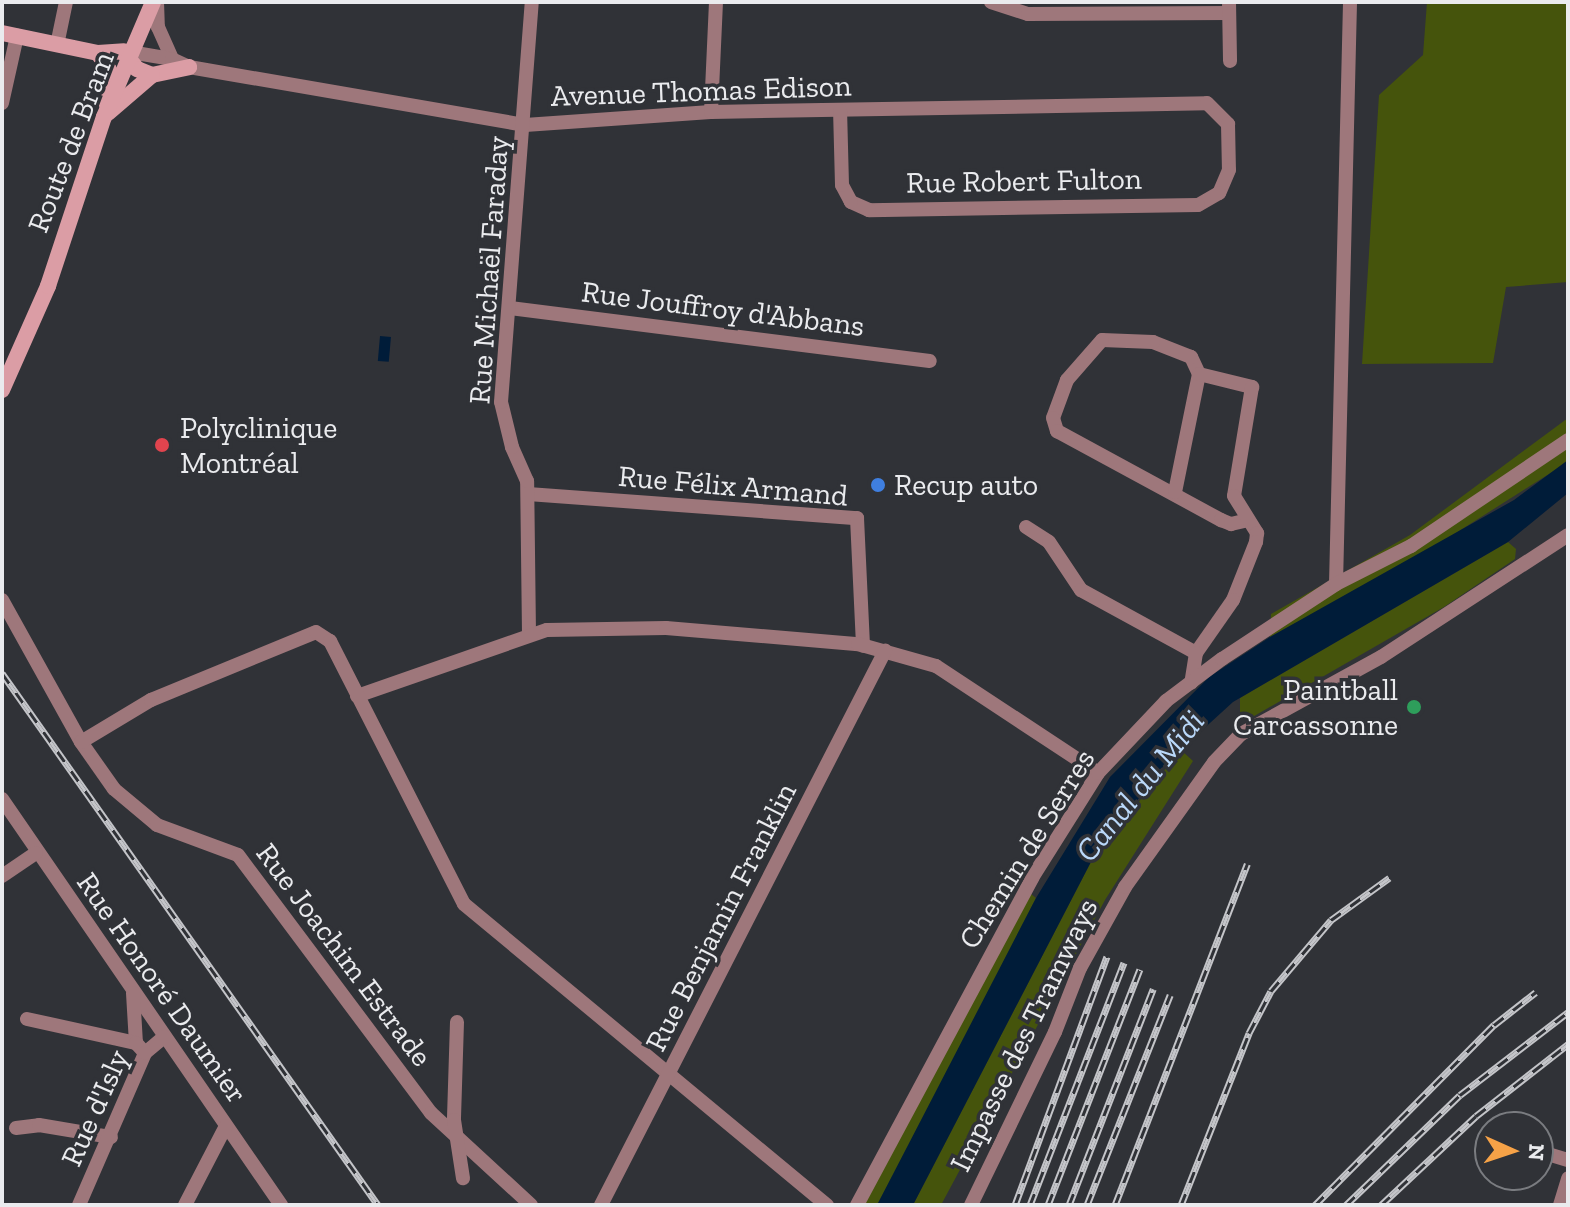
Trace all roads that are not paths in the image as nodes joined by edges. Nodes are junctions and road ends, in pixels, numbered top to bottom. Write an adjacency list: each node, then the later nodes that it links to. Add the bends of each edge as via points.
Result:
1 (66, 2): 10 (street)
2 (142, 2): 12 (main road)
3 (155, 2): 12 (main road, Route de Bram); 13 (street, via 158,27)
4 (532, 2): 22 (street, Rue Michaël Faraday)
5 (716, 2): 19 (street)
6 (991, 2): 8 (street, via 1028,14)
7 (1350, 2): 33 (street)
8 (1229, 7): 14 (street)
9 (9, 34): 10 (main road); 17 (street)
10 (57, 45): 11 (main road)
11 (98, 53): 12 (main road); 20 (main road, via 109,70)
12 (129, 55): 13 (street, Avenue Thomas Edison); 16 (main road); 20 (main road, Route de Bram)
13 (172, 59): 15 (street, Avenue Thomas Edison)
14 (1230, 61)
15 (189, 67): 16 (main road); 22 (street, Avenue Thomas Edison)
16 (152, 75): 20 (main road)
17 (2, 103)
18 (840, 111): 19 (street, Avenue Thomas Edison); 21 (street, Avenue Thomas Edison, via 1194,102 1220,111); 21 (street, Rue Robert Fulton, via 842,185 851,202 869,210 1198,205 1219,193 1229,170)
19 (711, 112): 22 (street, Avenue Thomas Edison)
20 (104, 117): 26 (main road, Route de Bram, via 48,286)
21 (1228, 124)
22 (525, 125): 23 (street, Rue Michaël Faraday)
23 (510, 308): 24 (street, Rue Jouffroy d'Abbans); 29 (street, Rue Michaël Faraday, via 501,402)
24 (930, 361)
25 (1199, 374): 28 (street); 28 (street, via 1191,357 1153,342 1102,340 1067,380 1053,418 1066,439); 30 (street, via 1252,387 1234,496)
26 (2, 390)
27 (1568, 440): 33 (street, Chemin de Serres, via 1411,546)
28 (1175, 492): 30 (street, via 1231,524)
29 (528, 494): 35 (street, Rue Michaël Faraday); 36 (street, Rue Félix Armand, via 857,518)
30 (1248, 520): 38 (street, via 1257,533 1256,542 1233,600)
31 (1026, 527): 38 (street, via 1049,542 1081,590)
32 (1568, 535): 65 (street, Impasse des Tramways, via 1381,657 1241,734 1214,762 1125,887 1080,968)
33 (1336, 584): 39 (street, Chemin de Serres)
34 (2, 600): 41 (street, Rue Joachim Estrade)
35 (529, 634): 36 (street, via 666,628); 40 (street)
36 (863, 646): 37 (street)
37 (885, 651): 42 (street, via 936,666); 51 (street, Rue Benjamin Franklin)
38 (1196, 653): 39 (street)
39 (1191, 683): 42 (street, Chemin de Serres, via 1166,701)
40 (357, 696): 41 (street, via 330,641 316,632 151,700); 51 (street, via 464,904)
41 (81, 742): 55 (street, Rue Joachim Estrade, via 136,810 174,834 225,847 252,870)
42 (1098, 773): 64 (street, Chemin de Serres, via 1032,878)
43 (2, 799): 44 (street, Rue Honoré Daumier)
44 (36, 853): 45 (street); 46 (street, Rue Honoré Daumier)
45 (2, 876)
46 (133, 993): 49 (street, Rue Honoré Daumier); 50 (street)
47 (27, 1019): 50 (street)
48 (457, 1022): 55 (street)
49 (164, 1037): 50 (street, Rue d'Isly); 52 (street, Rue Honoré Daumier)
50 (140, 1048): 54 (street, Rue d'Isly)
51 (669, 1076): 62 (street, Rue Benjamin Franklin); 63 (street)
52 (226, 1126): 59 (street); 60 (street, Rue Honoré Daumier)
53 (16, 1128): 54 (street, via 39,1125)
54 (111, 1137): 58 (street, Rue d'Isly)
55 (455, 1139): 56 (street); 61 (street, Rue Joachim Estrade)
56 (463, 1178)
57 (1568, 1178): 66 (street)
58 (79, 1205)
59 (185, 1205)
60 (281, 1205)
61 (531, 1205)
62 (601, 1205)
63 (827, 1205)
64 (857, 1205)
65 (971, 1205)
66 (1560, 1205)

